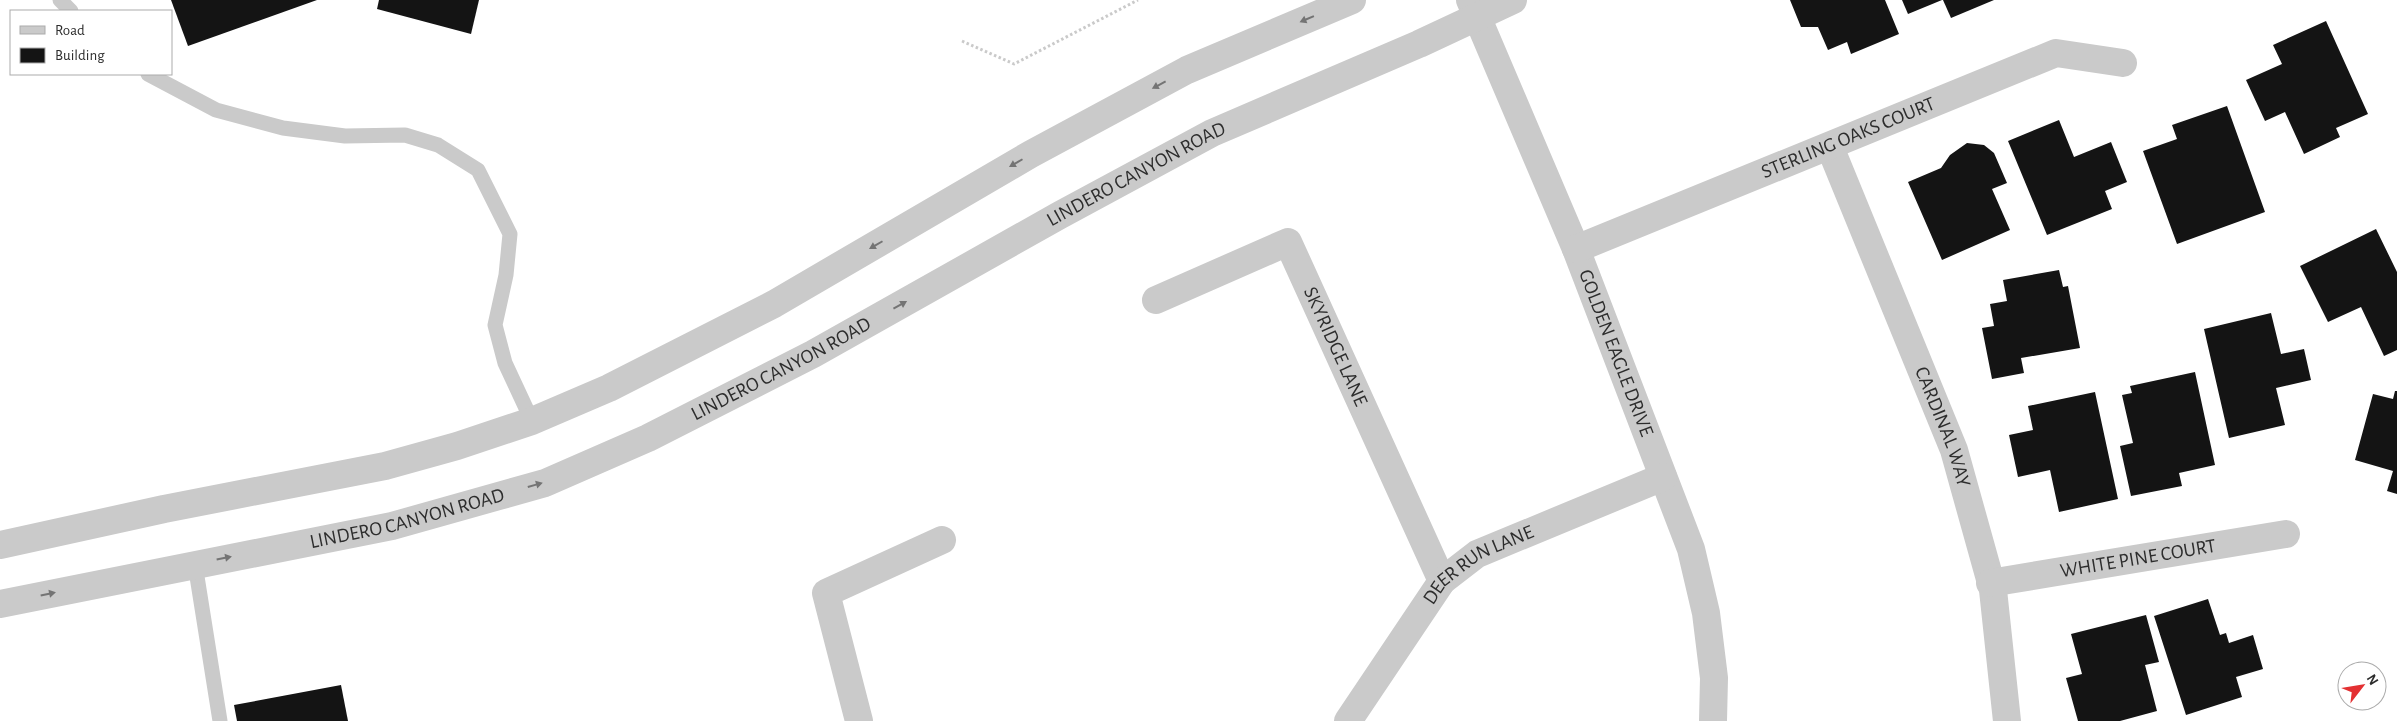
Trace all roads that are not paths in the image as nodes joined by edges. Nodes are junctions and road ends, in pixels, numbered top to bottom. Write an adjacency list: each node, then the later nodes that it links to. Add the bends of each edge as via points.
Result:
1 (60, 0): 5 (lane)
2 (1352, 0): 11 (street, one-way to 11, via 1187,70 1031,154 774,304 609,388)
3 (1513, 0): 4 (street, LINDERO CANYON ROAD)
4 (1473, 8): 9 (street, GOLDEN EAGLE DRIVE); 16 (street, LINDERO CANYON ROAD, one-way to 4, via 392,526 545,483 648,438 813,354 1212,133 1419,44)
5 (70, 10)
6 (2123, 63): 8 (street, STERLING OAKS COURT, via 2056,53)
7 (150, 75): 11 (lane, via 216,110 283,128 344,136 405,135 438,146 478,170 510,234 506,275 495,325 504,363)
8 (1830, 147): 9 (street, STERLING OAKS COURT); 18 (street, CARDINAL WAY, via 1954,450)
9 (1576, 249): 12 (street, GOLDEN EAGLE DRIVE)
10 (1156, 300): 17 (street, SKYRIDGE LANE, via 1288,242)
11 (532, 421): 15 (street, via 384,466)
12 (1663, 477): 17 (street, DEER RUN LANE, via 1477,554); 23 (street, GOLDEN EAGLE DRIVE, via 1691,549 1706,613 1714,678)
13 (2286, 534): 18 (street, WHITE PINE COURT)
14 (942, 540): 21 (street, via 826,593)
15 (0, 545)
16 (195, 564): 19 (street, LINDERO CANYON ROAD, one-way to 16); 20 (lane)
17 (1442, 581): 22 (street, DEER RUN LANE)
18 (1990, 582): 24 (street, CARDINAL WAY)
19 (0, 604)
20 (220, 721)
21 (859, 721)
22 (1348, 721)
23 (1714, 721)
24 (2007, 721)

